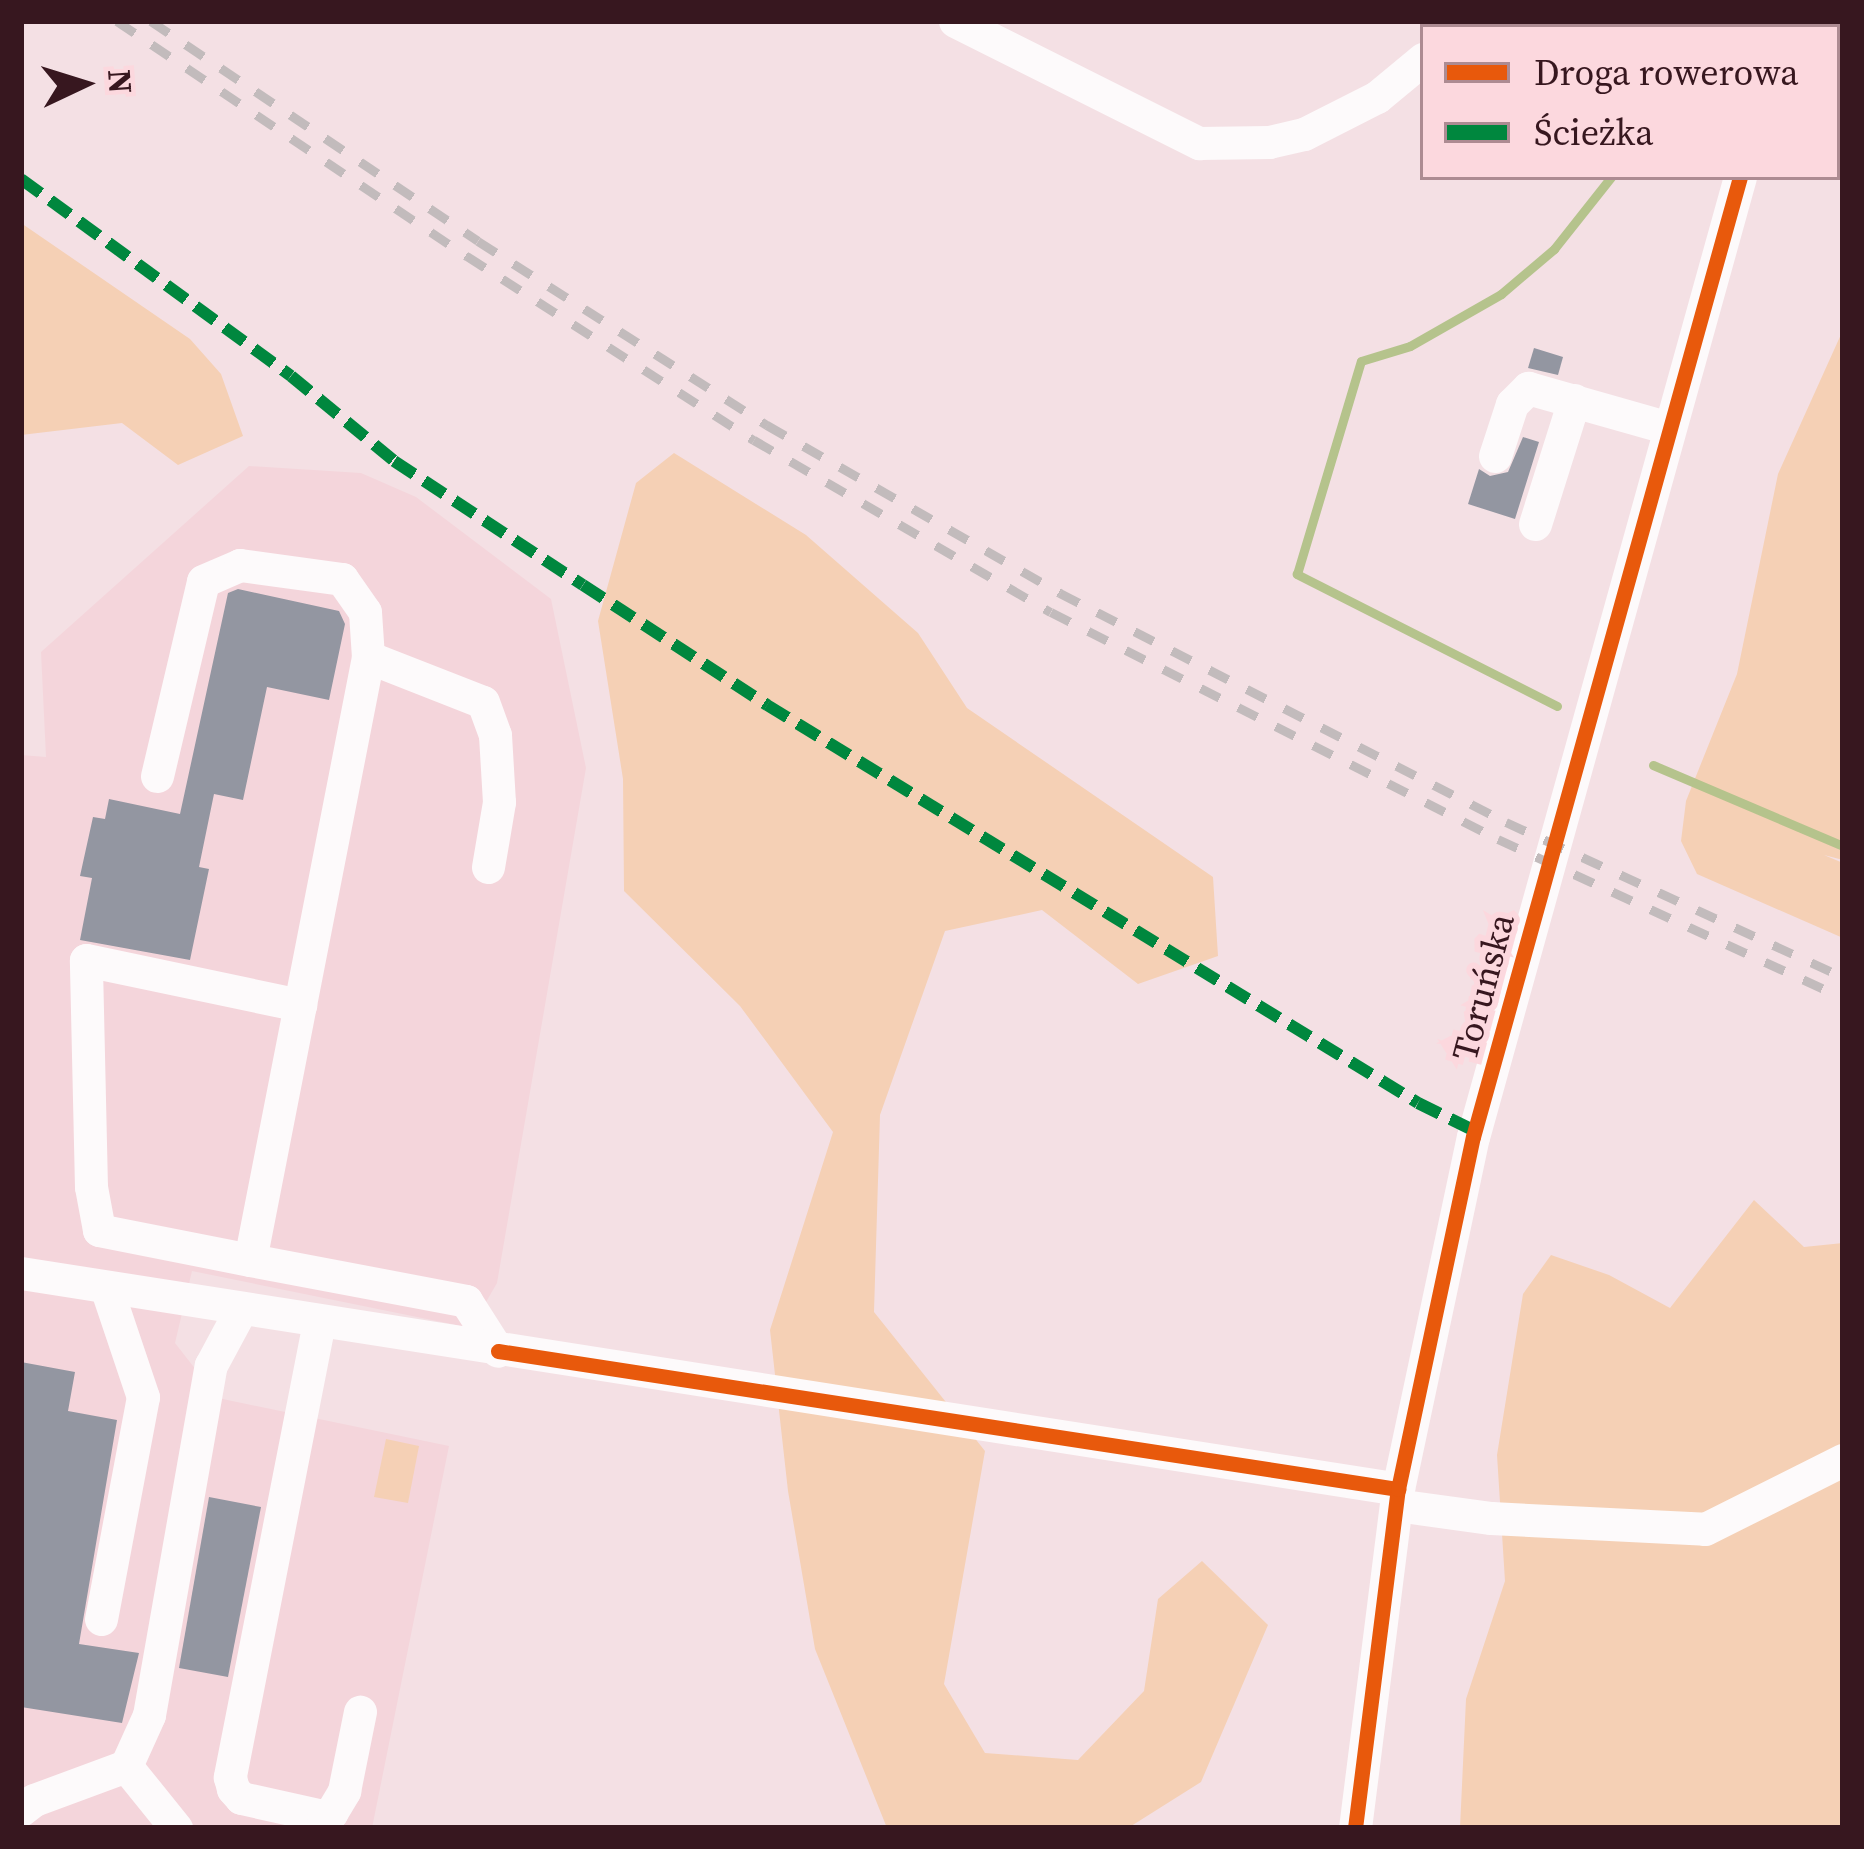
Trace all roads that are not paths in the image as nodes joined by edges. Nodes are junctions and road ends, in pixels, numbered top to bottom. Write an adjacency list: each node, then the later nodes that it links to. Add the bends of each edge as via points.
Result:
1 (955, 21): 2 (street, via 1198,143 1304,134 1377,98)
2 (1420, 61)
3 (1739, 180): 5 (street, Toruńska)
4 (1574, 400): 5 (street); 6 (street, via 1534,388 1518,393); 7 (street)
5 (1669, 428): 19 (street, Toruńska, via 1474,1131)
6 (1495, 456)
7 (1535, 524)
8 (368, 657): 9 (street, via 364,612 342,579 240,566 203,581); 10 (street, via 483,702 495,735 499,802); 11 (street)
9 (157, 776)
10 (488, 867)
11 (300, 1005): 12 (street); 12 (street, via 86,960 99,1230)
12 (250, 1260): 17 (street, via 466,1301)
13 (21, 1273): 14 (street)
14 (106, 1287): 15 (street); 20 (street, via 142,1396)
15 (241, 1309): 16 (street); 22 (street, via 211,1365 148,1715)
16 (320, 1322): 17 (street); 21 (street, via 232,1789 241,1798 331,1813 344,1791)
17 (498, 1351): 19 (street)
18 (1843, 1460): 19 (street, via 1705,1529 1559,1524)
19 (1397, 1497): 25 (street, Toruńska)
20 (101, 1619)
21 (360, 1712)
22 (126, 1766): 23 (street); 24 (street)
23 (21, 1810)
24 (176, 1828)
25 (1355, 1828)

